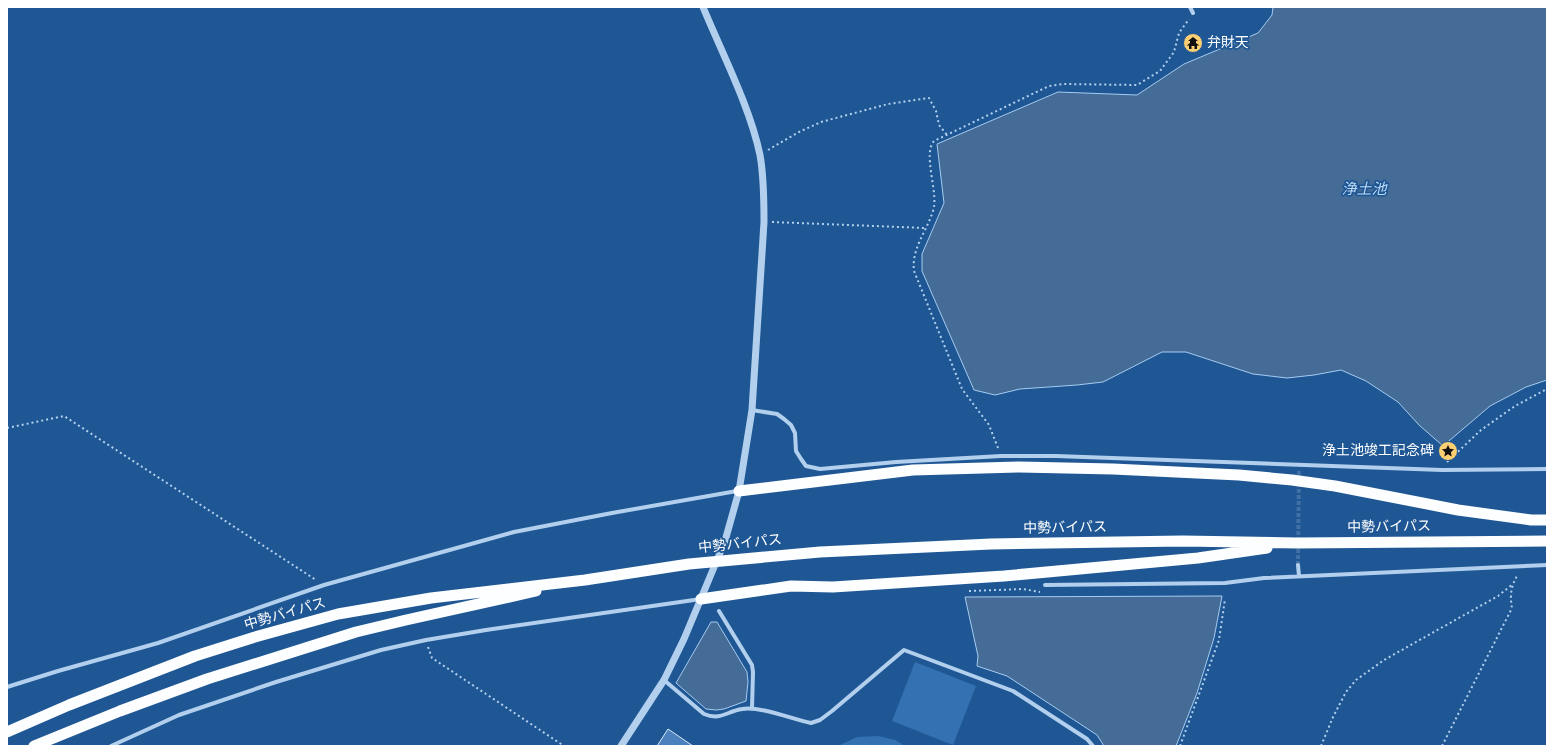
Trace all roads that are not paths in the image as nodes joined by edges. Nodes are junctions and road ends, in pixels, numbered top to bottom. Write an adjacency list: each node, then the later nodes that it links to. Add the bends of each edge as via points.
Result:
1 (703, 7): 4 (street, via 744,104 760,155 764,222)
2 (1190, 7): 3 (street)
3 (1193, 13)
4 (752, 410): 5 (street, via 777,414 791,425 795,433 796,452 801,460 806,466 820,470 896,462 1001,456 1056,456 1299,467); 6 (street)
5 (1547, 469)
6 (739, 491): 7 (highway, via 913,470 1019,467 1113,470 1292,480 1458,510); 15 (street, via 725,541); 18 (street, via 612,512 514,532 324,585 158,643)
7 (1547, 520)
8 (1547, 541): 9 (highway, 中勢バイパス)
9 (1297, 543): 13 (highway, 中勢バイパス, via 1183,541 991,544 820,552 689,564); 15 (highway, via 1198,558 996,576 833,587 791,586)
10 (1298, 565): 12 (street)
11 (1547, 565): 12 (street)
12 (1298, 576): 14 (street, via 1225,582)
13 (585, 580): 20 (highway, 中勢バイパス, via 432,598 338,614 195,656); 21 (highway, 中勢バイパス, via 356,632 207,679)
14 (1045, 585)
15 (701, 599): 17 (street); 22 (street, via 426,640 381,650 179,715)
16 (719, 611): 19 (street, via 752,665)
17 (664, 680): 19 (street, via 711,717 721,717 740,709); 23 (street)
18 (7, 687)
19 (752, 708): 24 (street, via 811,723 820,720 904,650 1013,692)
20 (7, 732)
21 (34, 746)
22 (111, 746)
23 (621, 746)
24 (1093, 746)

